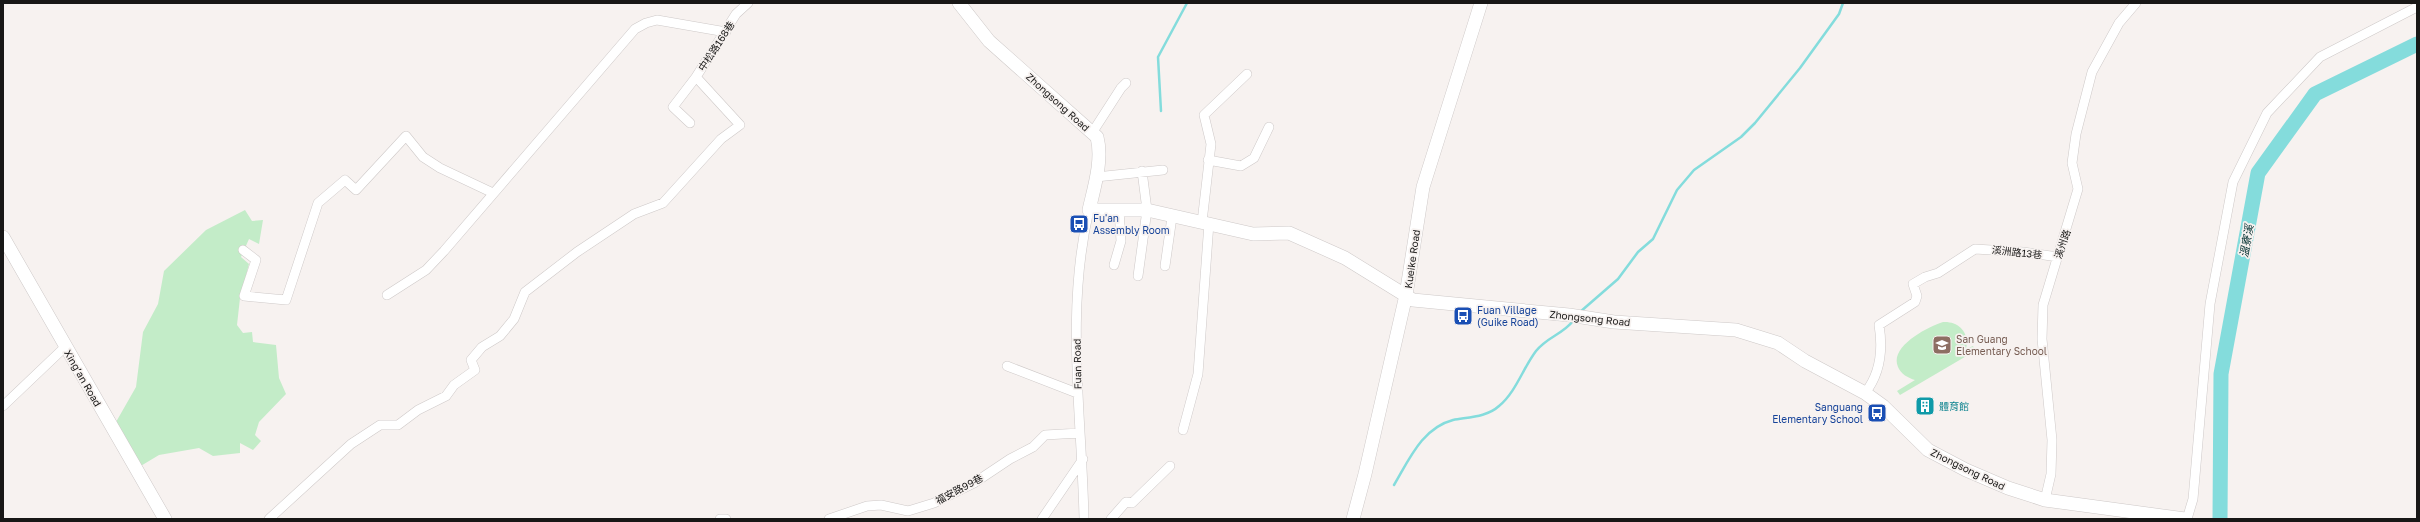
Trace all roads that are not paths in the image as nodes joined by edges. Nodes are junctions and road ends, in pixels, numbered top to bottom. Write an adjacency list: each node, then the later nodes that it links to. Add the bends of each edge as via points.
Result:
1 (748, 3): 6 (street, 中松路168巷, via 736,14)
2 (959, 3): 12 (street, Zhongsong Road, via 989,41)
3 (1481, 3): 30 (street, Kueike Road, via 1423,187)
4 (2136, 3): 25 (street, 溪州路, via 2119,23 2092,72 2072,163 2078,189)
5 (2417, 7): 50 (street, via 2320,57 2267,113 2233,182 2210,304 2193,499)
6 (726, 32): 8 (street, 中松路168巷); 17 (street, via 657,20 635,29)
7 (1247, 74): 13 (street, via 1204,116 1211,144)
8 (696, 77): 10 (street, via 673,107); 42 (street, 中松路168巷, via 740,125 721,139 663,203 634,214 577,252 525,292 514,318 500,336 482,347 471,360 475,370 454,385 446,396 418,410 398,425 380,425 351,444)
9 (1126, 83): 12 (street, via 1120,88)
10 (690, 123)
11 (1269, 127): 13 (street, via 1254,158 1241,166)
12 (1092, 133): 16 (street, Zhongsong Road, via 1097,137 1099,145)
13 (1208, 160): 22 (street)
14 (1163, 170): 15 (street)
15 (1142, 172): 16 (street); 20 (street)
16 (1096, 176): 18 (street, Zhongsong Road)
17 (492, 193): 24 (street, via 423,157 406,136 356,190 344,180 318,203 286,300 244,296 256,260); 29 (street, via 426,270)
18 (1089, 210): 19 (street, Zhongsong Road); 33 (street, Fuan Road, via 1077,281)
19 (1119, 210): 20 (street, Zhongsong Road); 26 (street, via 1121,241)
20 (1147, 210): 21 (street, Zhongsong Road); 28 (street)
21 (1172, 217): 22 (street, Zhongsong Road); 27 (street)
22 (1205, 223): 30 (street, Zhongsong Road, via 1253,234 1289,234 1345,258); 36 (street, via 1198,374)
23 (3, 237): 31 (street, Xing’an Road)
24 (243, 250)
25 (2058, 257): 34 (street, 溪洲路13巷, via 1975,249 1938,273 1913,284 1917,296 1915,302 1879,326 1880,358 1871,385); 40 (street, 溪州路, via 2043,305 2042,339 2052,440 2051,474)
26 (1114, 265)
27 (1165, 266)
28 (1138, 276)
29 (387, 295)
30 (1406, 295): 34 (street, Zhongsong Road, via 1413,300 1434,303 1614,322 1736,330 1778,343 1805,361); 49 (street, Kueike Road)
31 (65, 347): 35 (street); 41 (street, Xing’an Road)
32 (1007, 366): 33 (street)
33 (1077, 393): 37 (street, Fuan Road)
34 (1865, 393): 40 (street, Zhongsong Road, via 1883,406 1928,450 2008,488)
35 (3, 406)
36 (1183, 430)
37 (1080, 433): 38 (street, Fuan Road); 45 (street, 福安路99巷, via 1046,435 1033,447 974,483 934,503 908,512 881,505 867,506)
38 (1083, 459): 46 (street); 47 (street, Fuan Road)
39 (1170, 466): 48 (street, via 1132,502 1126,502)
40 (2045, 500): 50 (street, Zhongsong Road)
41 (165, 519)
42 (269, 519)
43 (720, 519): 44 (street)
44 (726, 519)
45 (829, 519)
46 (1042, 519)
47 (1084, 519)
48 (1111, 519)
49 (1353, 519)
50 (2186, 519)

